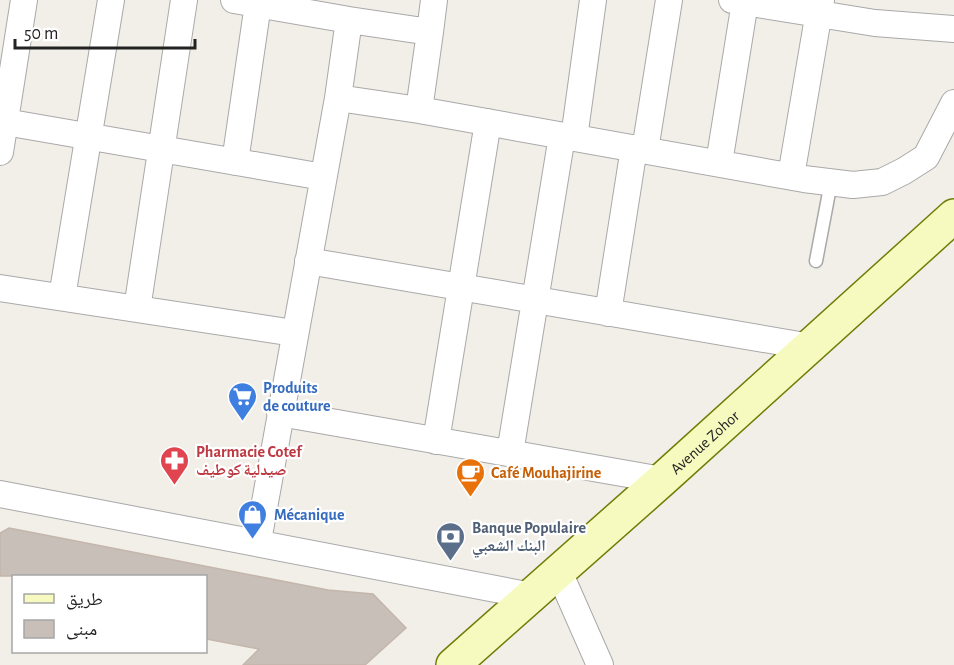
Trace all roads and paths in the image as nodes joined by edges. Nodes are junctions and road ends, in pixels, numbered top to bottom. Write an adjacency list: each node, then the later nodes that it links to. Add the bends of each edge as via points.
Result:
1 (24, 0): 13 (street)
2 (111, 0): 19 (street)
3 (184, 0): 22 (street)
4 (434, 0): 12 (street)
5 (593, 0): 20 (street)
6 (669, 0): 21 (street)
7 (738, 1): 9 (street); 25 (street)
8 (257, 2): 10 (street); 24 (street)
9 (819, 7): 11 (street, via 875,23); 26 (street)
10 (344, 13): 12 (street); 14 (street)
11 (954, 29)
12 (430, 32): 16 (street)
13 (8, 42): 18 (street)
14 (338, 98): 16 (street); 27 (street)
15 (954, 103): 28 (street, via 926,158 882,182)
16 (419, 110): 17 (street)
17 (488, 122): 20 (street); 33 (street)
18 (4, 123): 19 (street); 23 (street)
19 (88, 137): 22 (street); 34 (street)
20 (568, 137): 21 (street); 35 (street)
21 (640, 149): 25 (street); 37 (street)
22 (160, 150): 24 (street); 36 (street)
23 (0, 152)
24 (235, 162): 27 (street)
25 (719, 163): 26 (street)
26 (791, 176): 28 (street)
27 (323, 177): 30 (street)
28 (831, 182): 31 (lane)
29 (954, 216): 39 (main road, Avenue Zohor)
30 (308, 261): 33 (street); 38 (street)
31 (816, 261)
32 (0, 288): 34 (street)
33 (462, 288): 35 (street); 41 (street)
34 (62, 297): 36 (street)
35 (534, 300): 37 (street); 42 (street)
36 (137, 309): 38 (street)
37 (608, 313): 39 (street)
38 (294, 333): 40 (street)
39 (811, 347): 43 (main road, Avenue Zohor)
40 (280, 413): 41 (street); 45 (street)
41 (436, 441): 42 (street)
42 (510, 453): 43 (street)
43 (662, 480): 46 (main road, Avenue Zohor)
44 (0, 494): 45 (street)
45 (258, 541): 47 (street)
46 (559, 572): 47 (main road, Avenue Zohor); 49 (street)
47 (532, 596): 48 (main road, Avenue Zohor)
48 (453, 665)
49 (600, 665)

